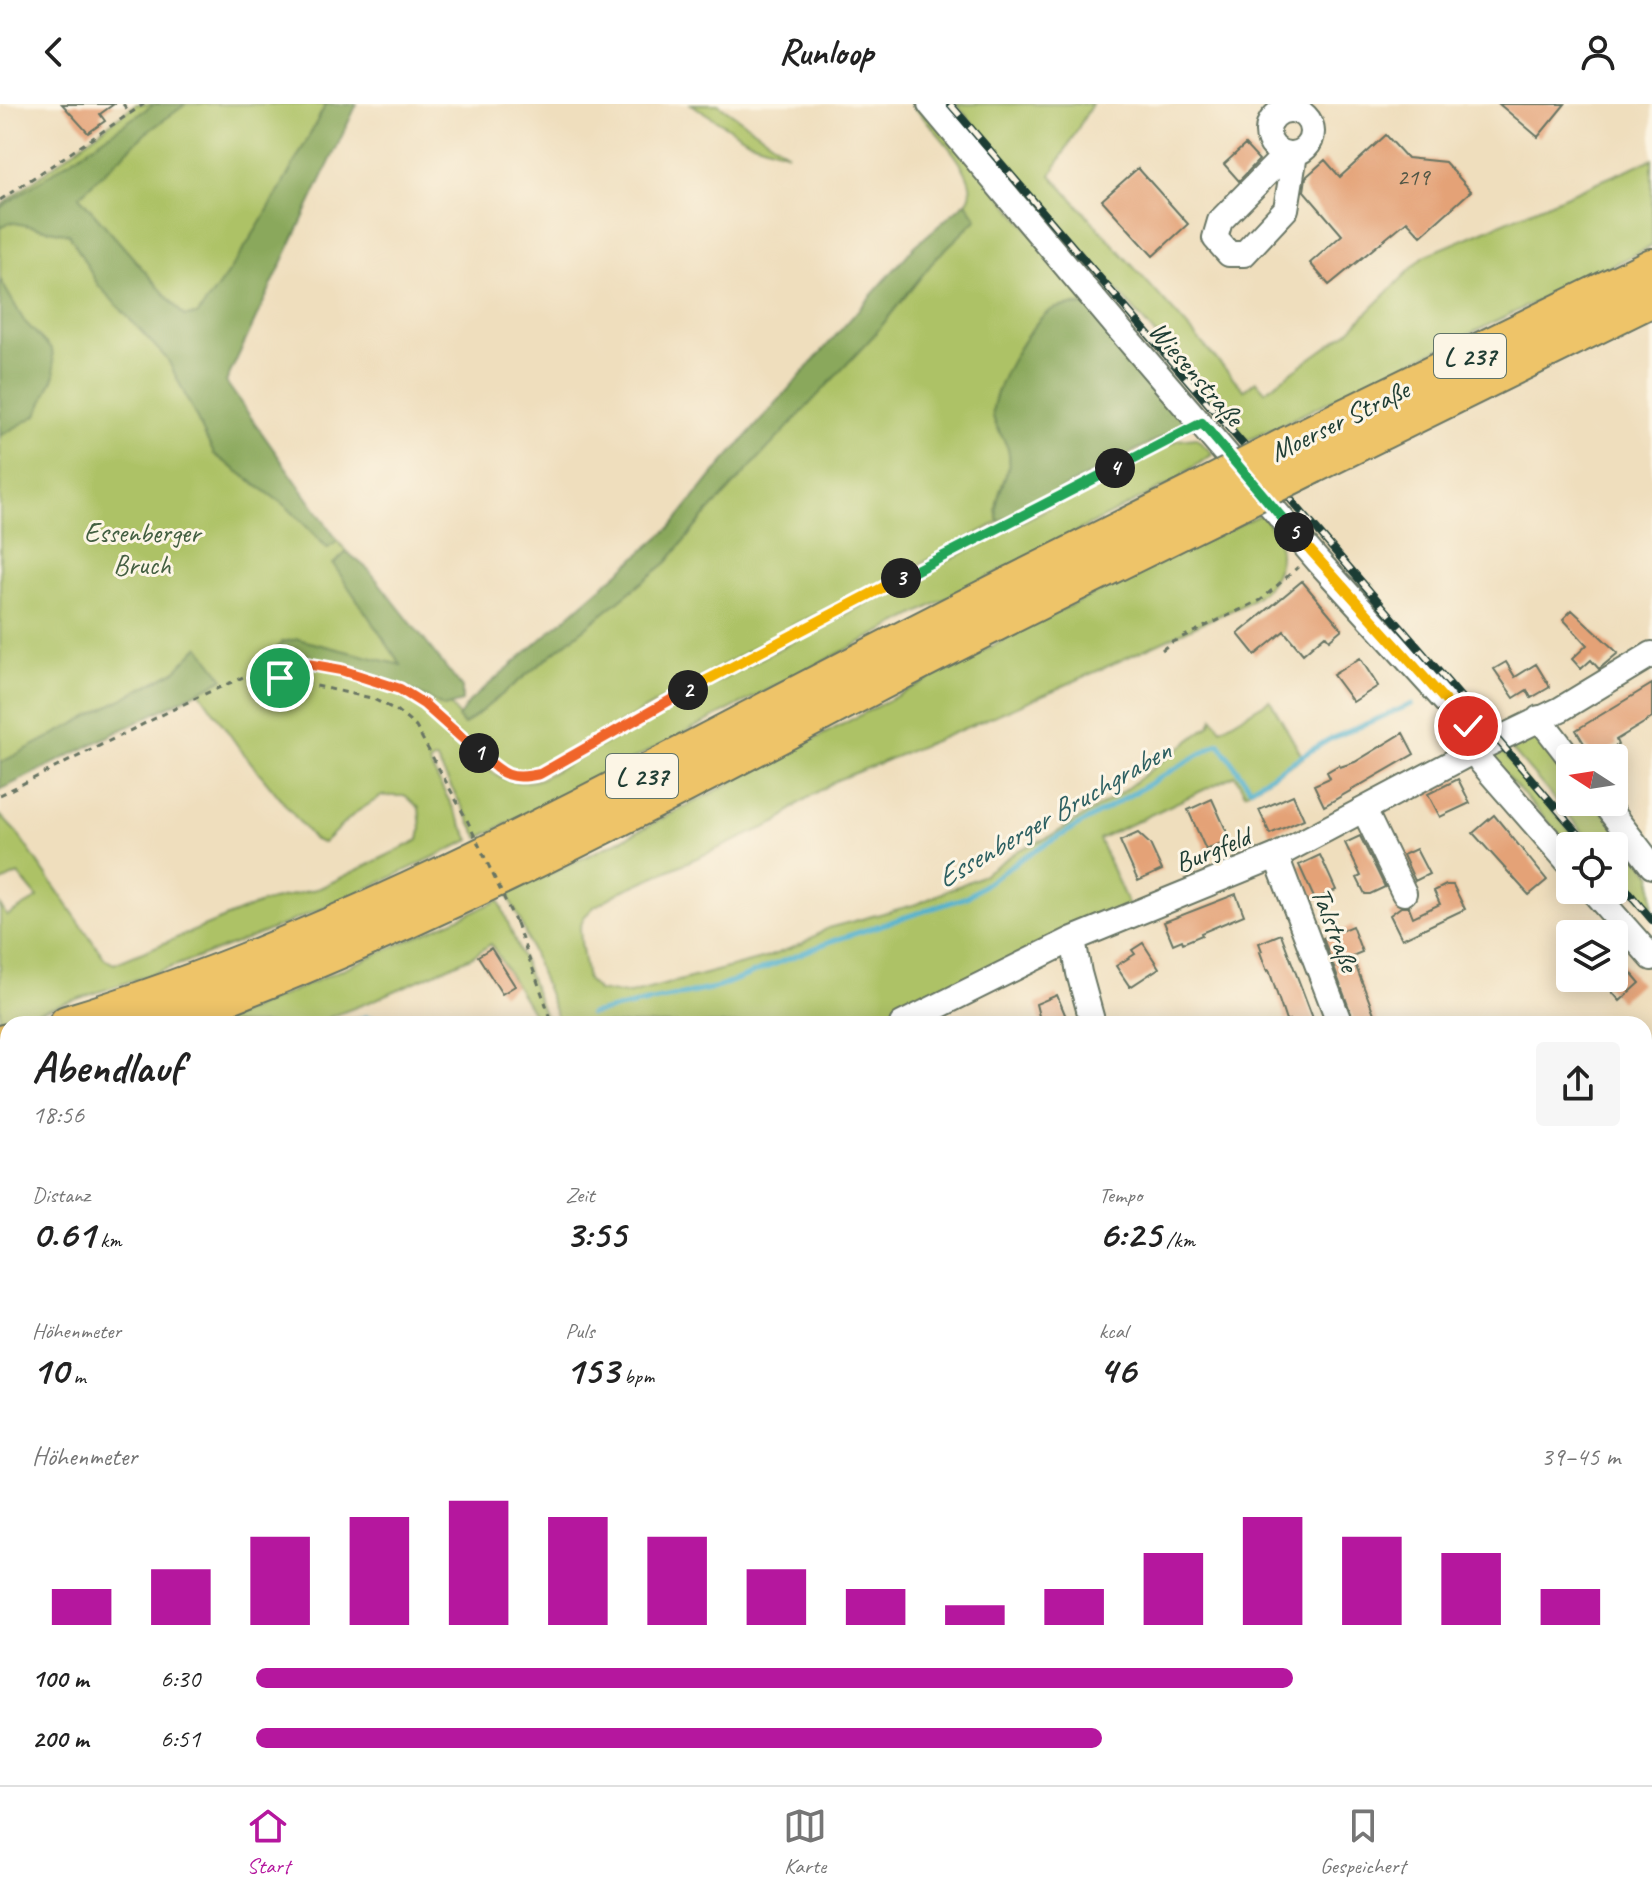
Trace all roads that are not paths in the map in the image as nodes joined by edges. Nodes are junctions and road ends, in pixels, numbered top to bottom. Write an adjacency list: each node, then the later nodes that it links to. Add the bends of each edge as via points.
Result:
1 (930, 104): 10 (street, Wiesenstraße, via 1311,553 1468,726)
2 (1317, 111): 2 (street, via 1283,110 1272,119 1268,132 1272,146 1291,154 1309,145)
3 (1652, 267): 5 (highway, Moerser Straße / L 237)
4 (1652, 298): 5 (highway, Moerser Straße / L 237)
5 (1300, 455): 6 (highway, Moerser Straße / L 237, bridge)
6 (1211, 500): 20 (highway, L 237, via 923,628 487,854 303,937); 21 (highway, L 237, via 618,821 349,948)
7 (1652, 654): 8 (street, Burgfeld)
8 (1539, 718): 9 (street); 10 (street, Burgfeld)
9 (1559, 744)
10 (1476, 750): 11 (street, Burgfeld); 13 (street, Wiesenstraße)
11 (1364, 810): 14 (street, Burgfeld); 16 (street)
12 (1614, 816): 15 (street)
13 (1556, 848)
14 (1276, 856): 18 (street, Burgfeld); 24 (street, Talstraße)
15 (1652, 866)
16 (1404, 893)
17 (1604, 904): 19 (street)
18 (1073, 939): 22 (street, Burgfeld); 23 (street)
19 (1652, 958)
20 (90, 1016)
21 (174, 1016)
22 (918, 1016)
23 (1091, 1016)
24 (1337, 1016)

